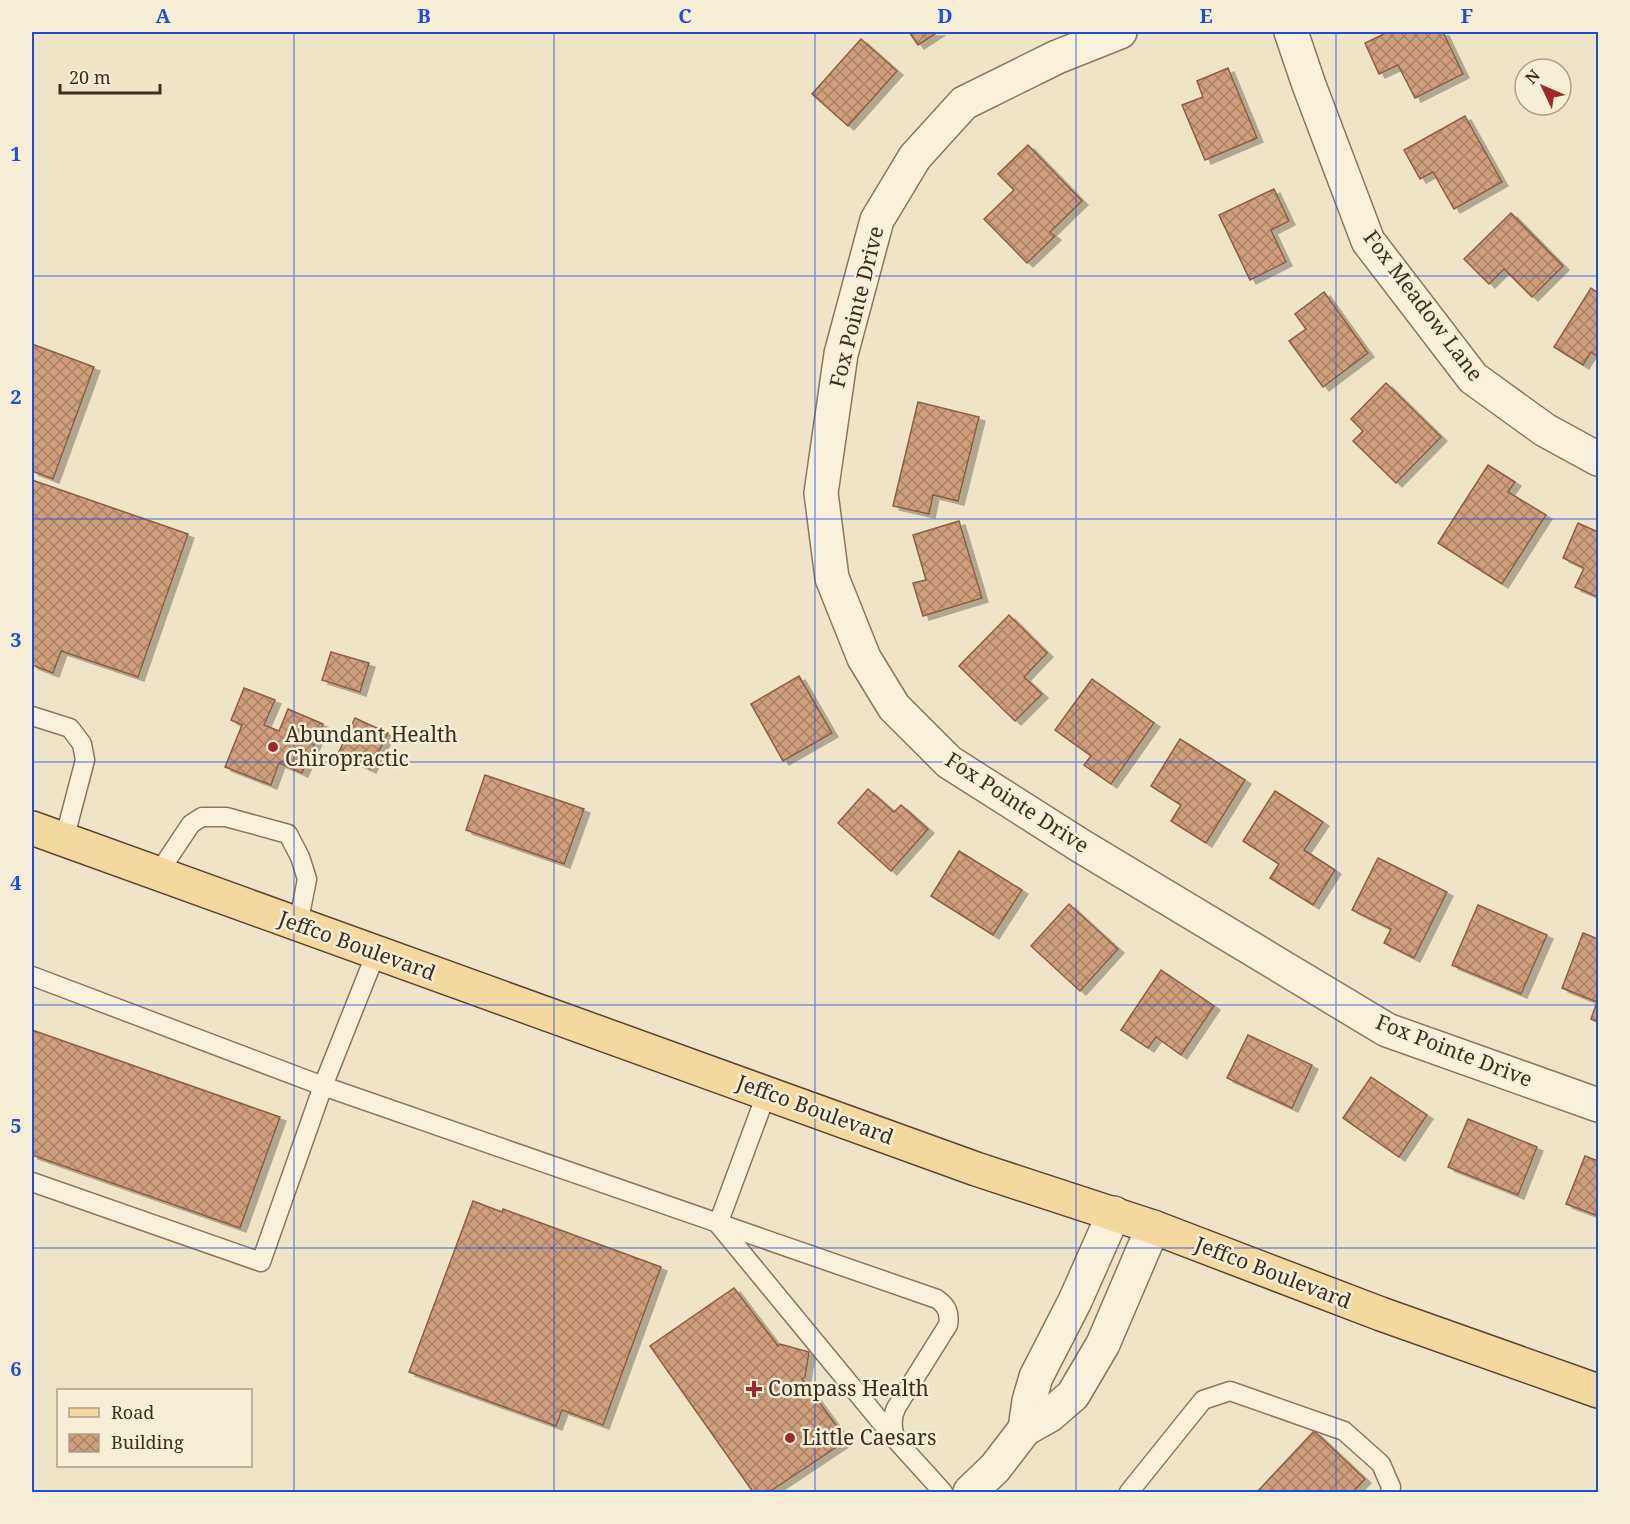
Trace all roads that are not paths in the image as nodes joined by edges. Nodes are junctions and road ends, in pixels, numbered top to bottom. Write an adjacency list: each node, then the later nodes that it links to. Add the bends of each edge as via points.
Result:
1 (1120, 32): 13 (street, Fox Pointe Drive, via 1057,57 964,103 915,157 877,220 841,354 821,493 832,578 864,658 894,707 949,762 1081,846 1387,1030)
2 (1291, 32): 3 (street, Fox Meadow Lane, via 1368,241 1473,378 1545,430)
3 (1599, 459)
4 (32, 716): 6 (lane, via 70,728 82,744 85,760)
5 (32, 828): 6 (main road, Jeffco Boulevard)
6 (64, 840): 7 (main road, Jeffco Boulevard)
7 (158, 875): 8 (main road, Jeffco Boulevard); 8 (lane, via 191,824 202,817 226,817 288,834 307,879)
8 (298, 925): 9 (main road, Jeffco Boulevard)
9 (376, 953): 11 (lane); 12 (main road, Jeffco Boulevard)
10 (32, 976): 11 (lane)
11 (323, 1086): 14 (lane, via 261,1262); 16 (lane)
12 (767, 1092): 15 (main road, Jeffco Boulevard, via 976,1169); 16 (lane)
13 (1599, 1105)
14 (32, 1182)
15 (1114, 1213): 17 (main road, Jeffco Boulevard); 19 (street, via 1036,1377)
16 (718, 1224): 20 (lane); 20 (lane, via 945,1305 948,1325 892,1418)
17 (1153, 1227): 18 (main road, Jeffco Boulevard); 19 (street, via 1102,1344 1073,1395)
18 (1599, 1391)
19 (1026, 1429): 22 (street)
20 (897, 1440): 21 (lane)
21 (943, 1492)
22 (970, 1492)
23 (1129, 1492): 24 (lane, via 1203,1400 1230,1391 1344,1431 1381,1464 1391,1487)
24 (1389, 1492)

